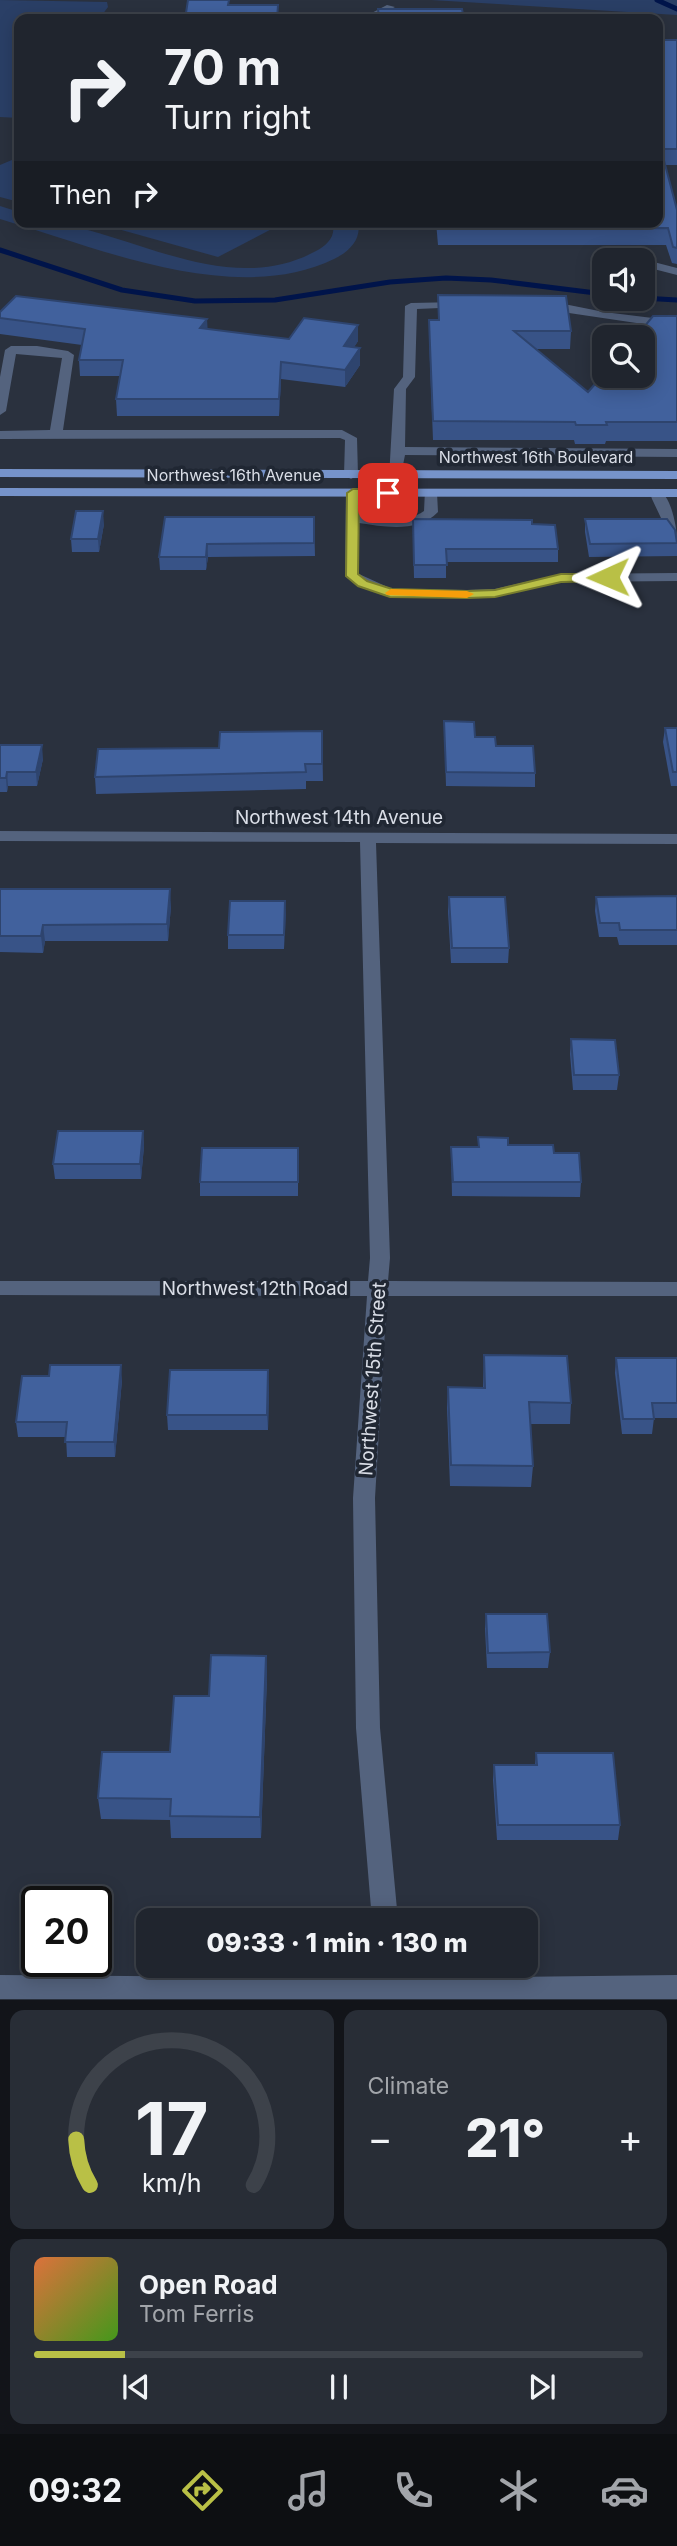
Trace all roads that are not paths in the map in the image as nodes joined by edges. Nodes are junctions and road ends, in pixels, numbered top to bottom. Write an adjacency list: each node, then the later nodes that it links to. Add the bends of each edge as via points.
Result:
1 (390, 7): 2 (street)
2 (375, 14)
3 (655, 263): 4 (street)
4 (677, 272)
5 (477, 305): 11 (street, via 411,306 409,376 400,389)
6 (529, 307): 7 (street, via 569,308)
7 (677, 325)
8 (0, 411): 9 (street, via 10,350 68,355)
9 (56, 434): 10 (street); 15 (street, via 342,434 351,438)
10 (0, 435)
11 (399, 451): 12 (street); 16 (street)
12 (677, 453)
13 (0, 474): 14 (main road, Northwest 16th Avenue)
14 (138, 474): 15 (main road, Northwest 16th Avenue); 19 (main road)
15 (351, 475): 16 (main road, Northwest 16th Avenue)
16 (394, 475): 17 (main road, Northwest 16th Boulevard); 21 (main road)
17 (677, 475)
18 (0, 492): 19 (main road, Northwest 16th Avenue)
19 (129, 492): 20 (main road, Northwest 16th Avenue)
20 (353, 493): 21 (main road, Northwest 16th Avenue); 25 (street)
21 (388, 493): 22 (main road, Northwest 16th Avenue)
22 (430, 493): 23 (main road, Northwest 16th Avenue); 25 (street, via 431,512 421,521)
23 (657, 493): 24 (main road, Northwest 16th Avenue); 26 (street, via 664,522)
24 (677, 493)
25 (352, 518): 27 (street, via 352,576 390,593 495,593 561,578)
26 (677, 537)
27 (677, 577)
28 (0, 836): 29 (street, Northwest 14th Avenue)
29 (368, 838): 30 (street, Northwest 14th Avenue); 32 (street, Northwest 15th Street, via 380,1258)
30 (677, 839)
31 (0, 1288): 32 (street, Northwest 12th Road)
32 (377, 1288): 33 (street, Northwest 12th Road); 34 (street, Northwest 15th Street, via 364,1498 368,1728)
33 (677, 1289)
34 (383, 1908)
35 (400, 1978): 38 (street)
36 (0, 1987): 38 (street)
37 (677, 1987): 38 (street)
38 (405, 1995)

